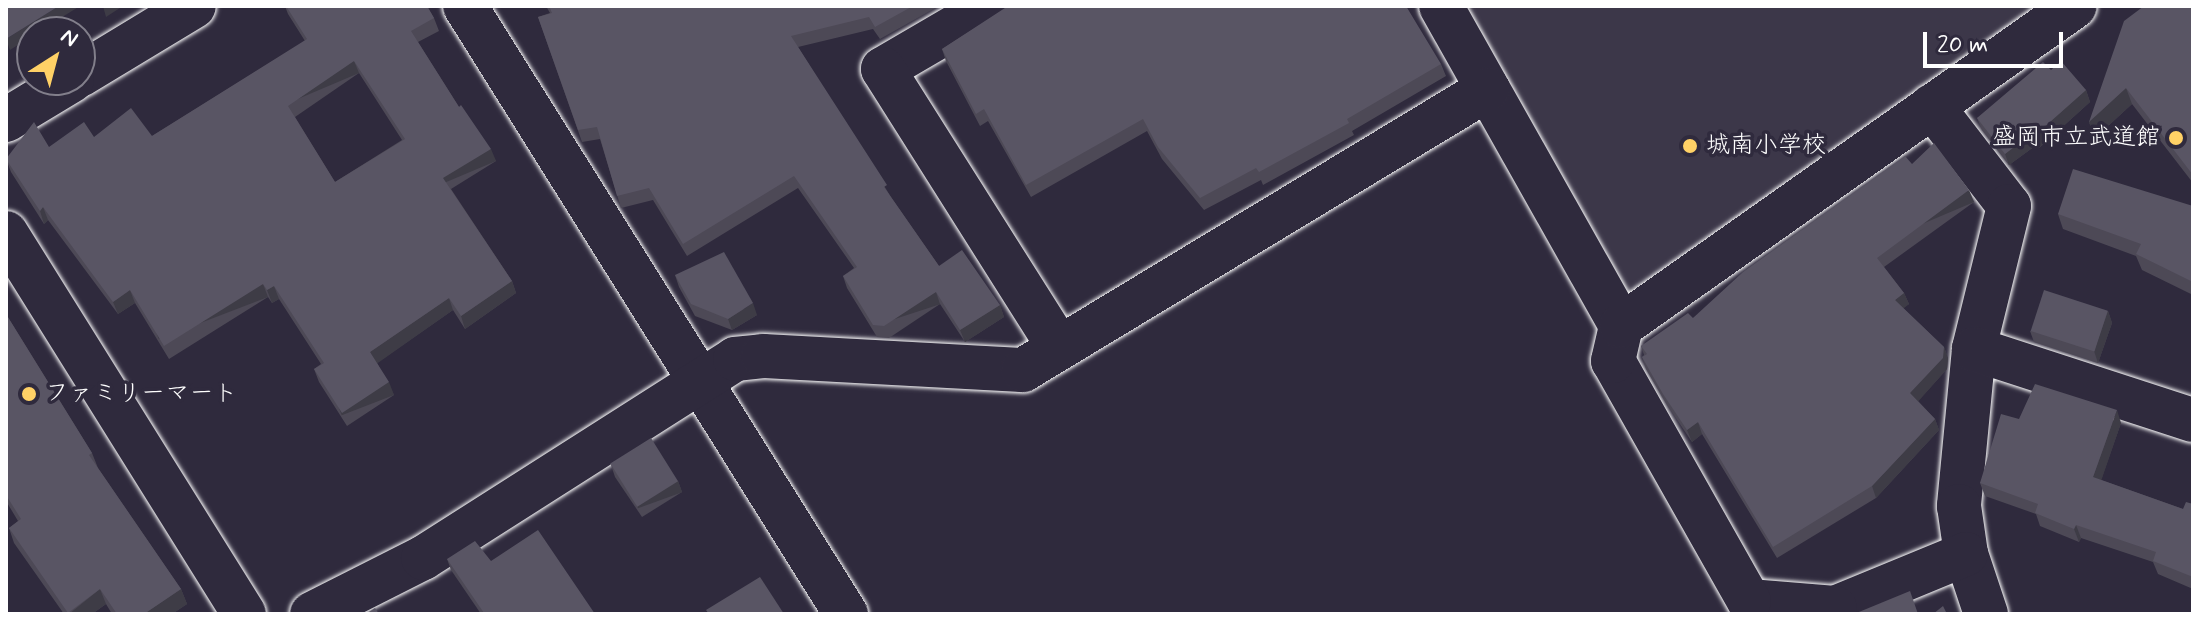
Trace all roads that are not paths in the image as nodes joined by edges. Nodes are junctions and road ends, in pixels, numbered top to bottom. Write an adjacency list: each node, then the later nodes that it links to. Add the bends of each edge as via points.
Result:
1 (194, 6): 6 (street)
2 (465, 6): 15 (street)
3 (991, 6): 13 (street, via 883,69)
4 (1441, 6): 7 (street)
5 (2075, 6): 9 (street)
6 (96, 65)
7 (1488, 89): 12 (street); 13 (street)
8 (46, 96): 10 (street)
9 (1932, 106): 12 (street); 14 (street, via 2009,206)
10 (6, 120)
11 (6, 233): 18 (street)
12 (1621, 326): 17 (street, via 1613,361 1749,601 1835,608)
13 (1059, 347): 15 (street, via 1023,370 763,356 735,359)
14 (1974, 349): 16 (street); 17 (street, via 1959,506)
15 (701, 381): 19 (street, via 423,558); 20 (street)
16 (2193, 420)
17 (1966, 554): 21 (street)
18 (244, 614)
19 (312, 614)
20 (846, 614)
21 (1986, 614)

